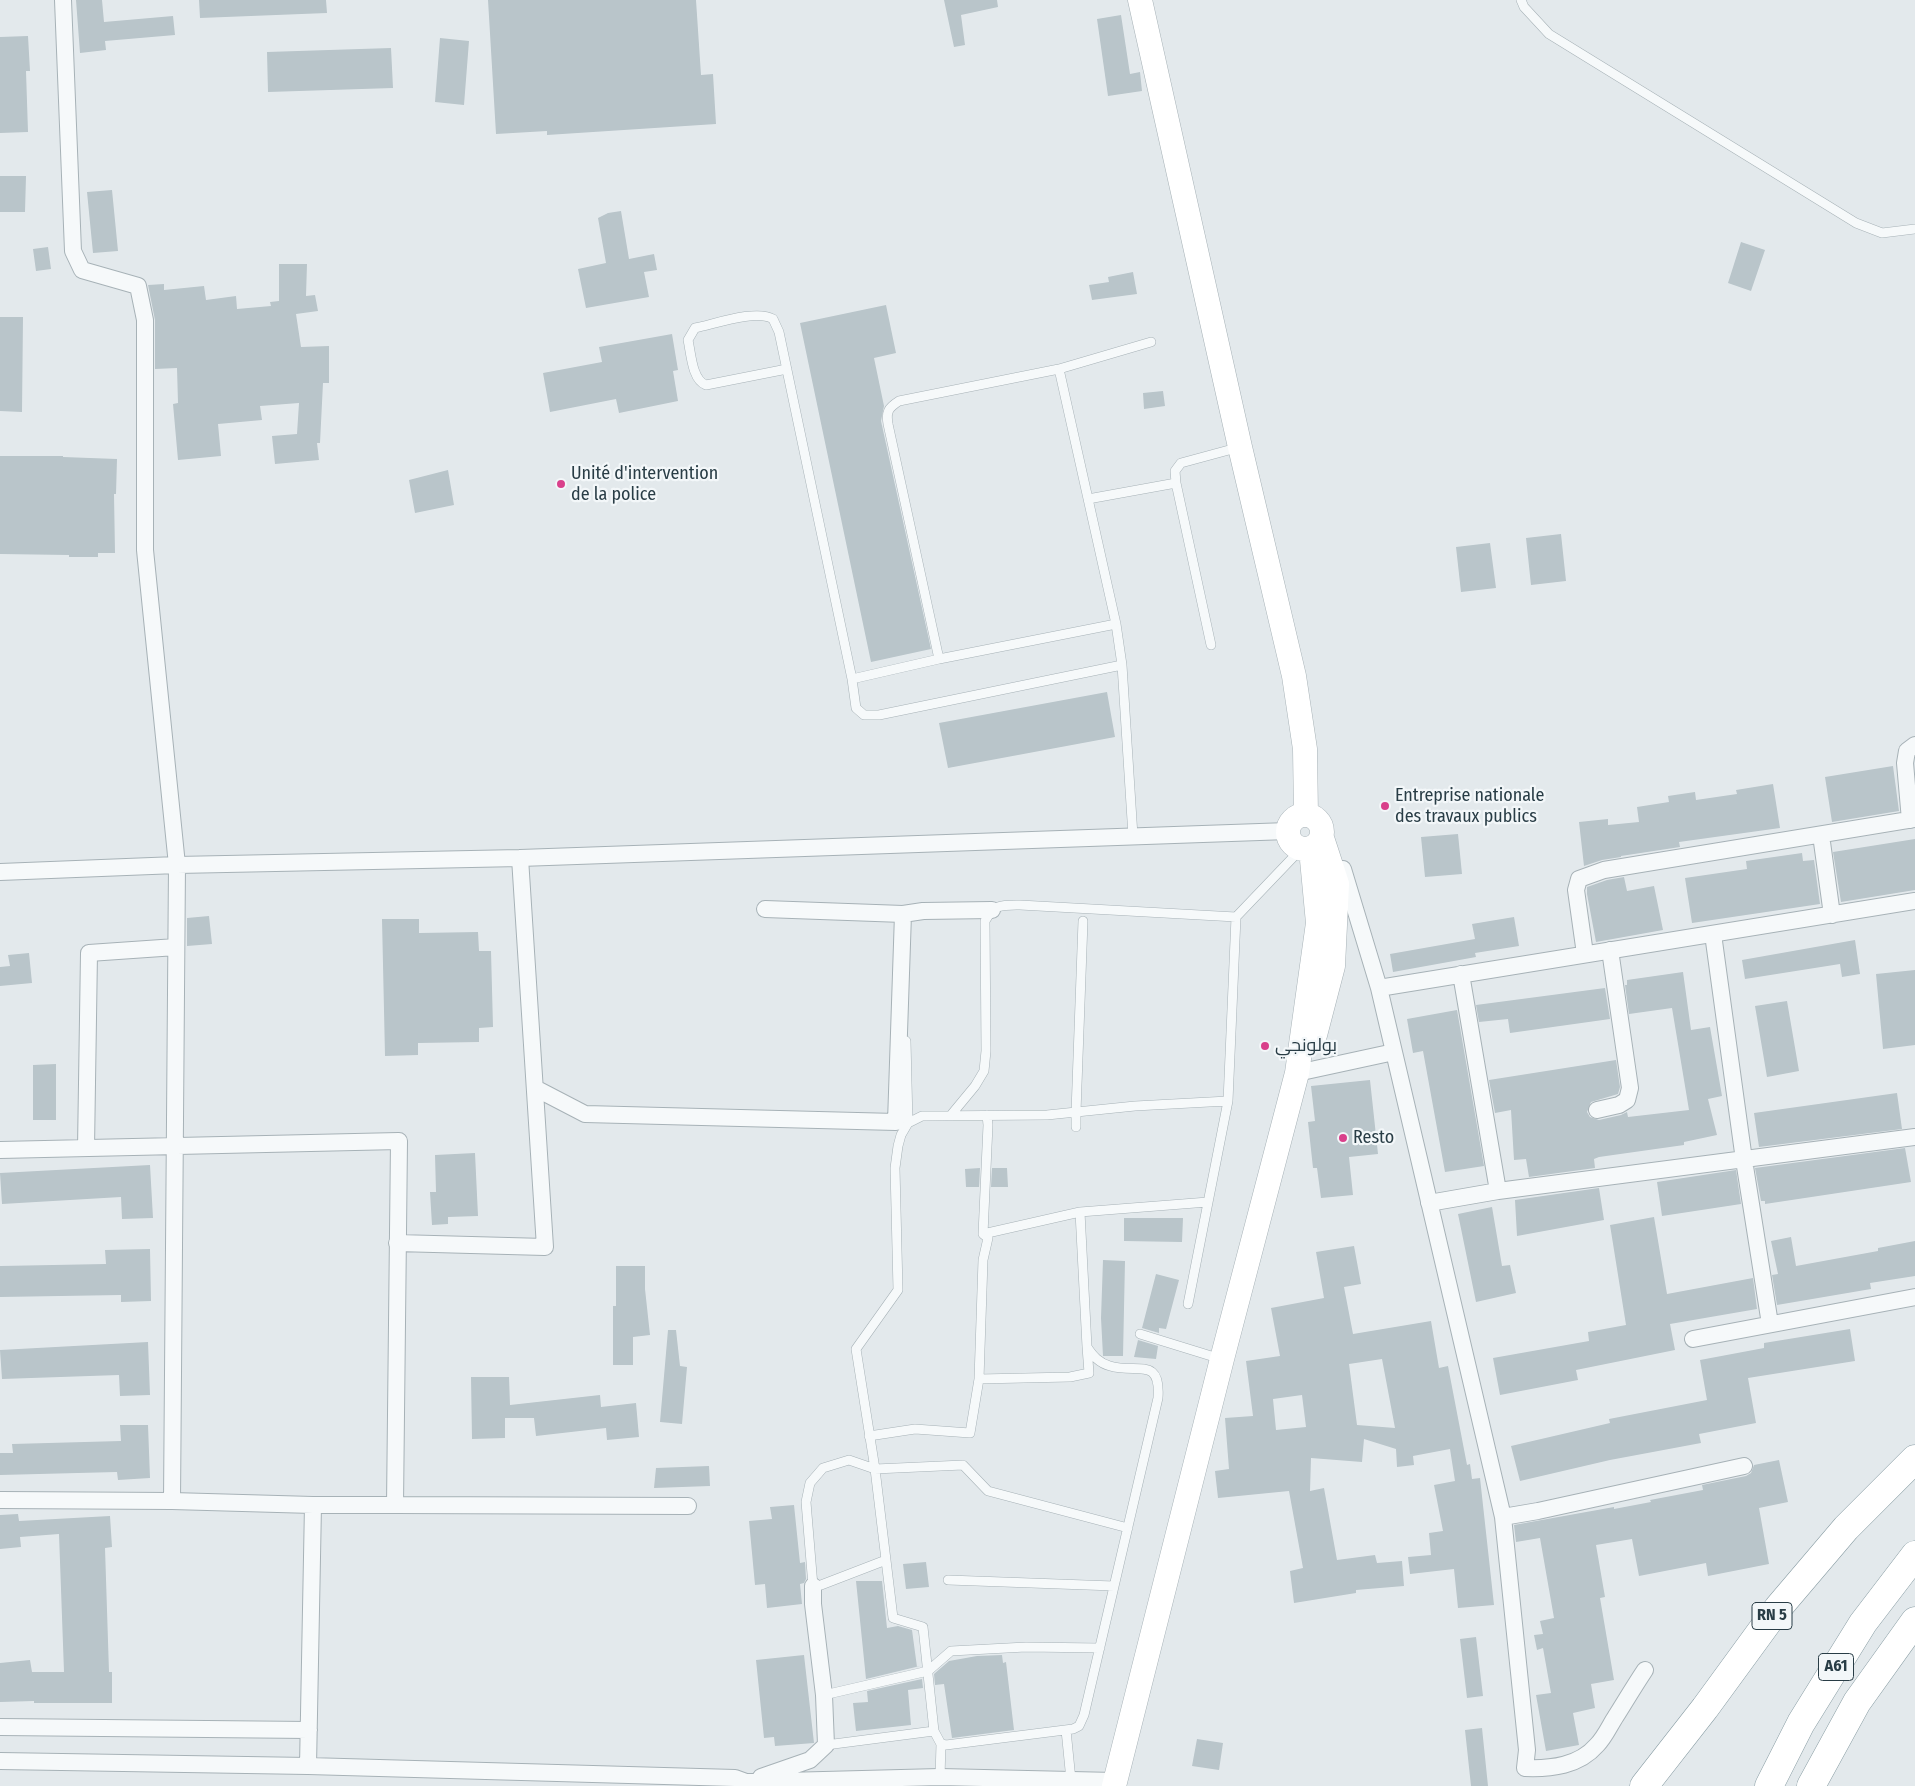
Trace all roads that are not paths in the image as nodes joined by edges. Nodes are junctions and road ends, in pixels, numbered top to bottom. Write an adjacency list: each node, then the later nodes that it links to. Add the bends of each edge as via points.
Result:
1 (63, 0): 22 (street, via 73,251 82,270 138,286 145,320 145,550)
2 (1140, 0): 8 (main road)
3 (1521, 0): 4 (lane, via 1524,8 1549,34 1856,223 1882,233)
4 (1915, 229)
5 (1151, 342): 7 (lane)
6 (786, 369): 6 (lane, via 779,332 773,318 767,315 695,328 688,340 697,378 706,385); 15 (lane)
7 (1059, 369): 10 (lane); 13 (lane, via 899,402 889,407 886,415)
8 (1240, 447): 9 (lane, via 1181,463 1175,471); 18 (main road, via 1294,676 1305,749)
9 (1176, 483): 10 (lane); 12 (lane)
10 (1088, 499): 11 (lane)
11 (1116, 624): 13 (lane); 14 (lane)
12 (1211, 644)
13 (939, 659): 15 (lane)
14 (1122, 665): 15 (lane, via 878,715 864,715 856,708); 20 (lane)
15 (852, 679)
16 (1915, 745): 17 (street, via 1907,750 1905,763)
17 (1913, 820): 19 (street)
18 (1308, 835): 20 (street); 29 (lane); 36 (street, via 1343,869); 38 (main road, via 1318,923)
19 (1821, 835): 28 (street); 34 (street, via 1604,870 1579,879 1576,890)
20 (1133, 836): 21 (street)
21 (520, 858): 22 (street); 39 (street)
22 (177, 864): 23 (street); 32 (street)
23 (0, 872)
24 (1915, 901): 28 (street)
25 (765, 909): 27 (street)
26 (992, 910): 27 (street); 29 (lane, via 1004,905 1020,905); 43 (lane, via 985,921 984,1071)
27 (903, 914): 39 (street, via 896,1122 585,1114); 45 (lane)
28 (1832, 915): 31 (street)
29 (1236, 917): 40 (lane)
30 (1083, 921): 42 (lane)
31 (1713, 934): 33 (street); 51 (street)
32 (176, 946): 48 (street); 49 (street, via 89,954)
33 (1610, 950): 34 (street); 41 (street, via 1630,1088 1627,1100)
34 (1585, 954): 35 (street)
35 (1460, 974): 36 (street); 52 (street)
36 (1379, 988): 37 (street)
37 (1394, 1052): 38 (street); 54 (street)
38 (1297, 1073): 64 (main road)
39 (535, 1088): 57 (street, via 545,1247)
40 (1228, 1101): 42 (lane); 53 (lane)
41 (1597, 1110)
42 (1076, 1112): 44 (lane); 46 (lane)
43 (951, 1115): 44 (lane); 45 (lane, via 922,1116)
44 (987, 1115): 56 (lane)
45 (908, 1123): 66 (lane, via 901,1135 895,1168 898,1290 856,1349)
46 (1076, 1127)
47 (1915, 1137): 51 (street)
48 (174, 1146): 49 (street); 57 (street, via 398,1141); 71 (street)
49 (86, 1148): 50 (street)
50 (0, 1150)
51 (1744, 1160): 52 (street); 60 (street)
52 (1498, 1191): 54 (street)
53 (1208, 1202): 55 (lane); 59 (lane)
54 (1429, 1203): 75 (street)
55 (1080, 1212): 56 (lane); 63 (lane)
56 (983, 1234): 65 (lane, via 988,1238 983,1260)
57 (397, 1243): 73 (street)
58 (1915, 1296): 60 (street)
59 (1188, 1304)
60 (1770, 1324): 62 (street)
61 (1140, 1334): 64 (lane)
62 (1694, 1339)
63 (1087, 1347): 65 (lane, via 1089,1373 1070,1377); 76 (lane, via 1095,1359 1111,1366 1148,1370 1155,1375 1158,1385 1158,1398)
64 (1222, 1359): 99 (main road)
65 (979, 1379): 66 (lane, via 970,1433 915,1429)
66 (870, 1436): 69 (lane)
67 (1915, 1459): 101 (highway, RN 5, via 1846,1528 1778,1608)
68 (1744, 1466): 75 (street)
69 (876, 1469): 76 (lane, via 962,1465 988,1491); 78 (lane); 80 (lane, via 849,1460 837,1462 823,1468 810,1483 806,1502)
70 (0, 1500): 71 (street)
71 (172, 1500): 72 (street)
72 (313, 1505): 73 (street); 90 (street)
73 (395, 1505): 74 (street)
74 (688, 1506)
75 (1503, 1517): 85 (street, via 1527,1750 1526,1768 1574,1762 1598,1745)
76 (1128, 1528): 81 (lane)
77 (1915, 1555): 102 (highway, A61, via 1863,1624 1801,1723)
78 (886, 1560): 80 (lane); 86 (lane, via 893,1618 923,1628)
79 (948, 1580): 81 (lane)
80 (813, 1586): 87 (street)
81 (1114, 1586): 84 (lane)
82 (1915, 1621): 88 (highway, A61)
83 (1915, 1642): 88 (highway, via 1894,1670)
84 (1100, 1648): 86 (lane, via 951,1651); 91 (lane, via 1084,1715 1079,1726)
85 (1645, 1670)
86 (928, 1671): 87 (lane); 92 (lane)
87 (824, 1695): 94 (street)
88 (1857, 1702): 103 (highway, A61)
89 (0, 1727): 90 (street)
90 (309, 1730): 96 (street)
91 (1066, 1730): 93 (lane); 98 (lane)
92 (934, 1732): 93 (lane); 94 (lane)
93 (940, 1744): 97 (lane)
94 (826, 1745): 100 (street, via 810,1760)
95 (0, 1761): 96 (street)
96 (308, 1766): 100 (street, via 735,1778)
97 (940, 1777): 98 (street); 100 (street)
98 (1071, 1780): 99 (street)
99 (1115, 1783)
100 (746, 1784)
101 (1644, 1786)
102 (1769, 1786)
103 (1811, 1786)

